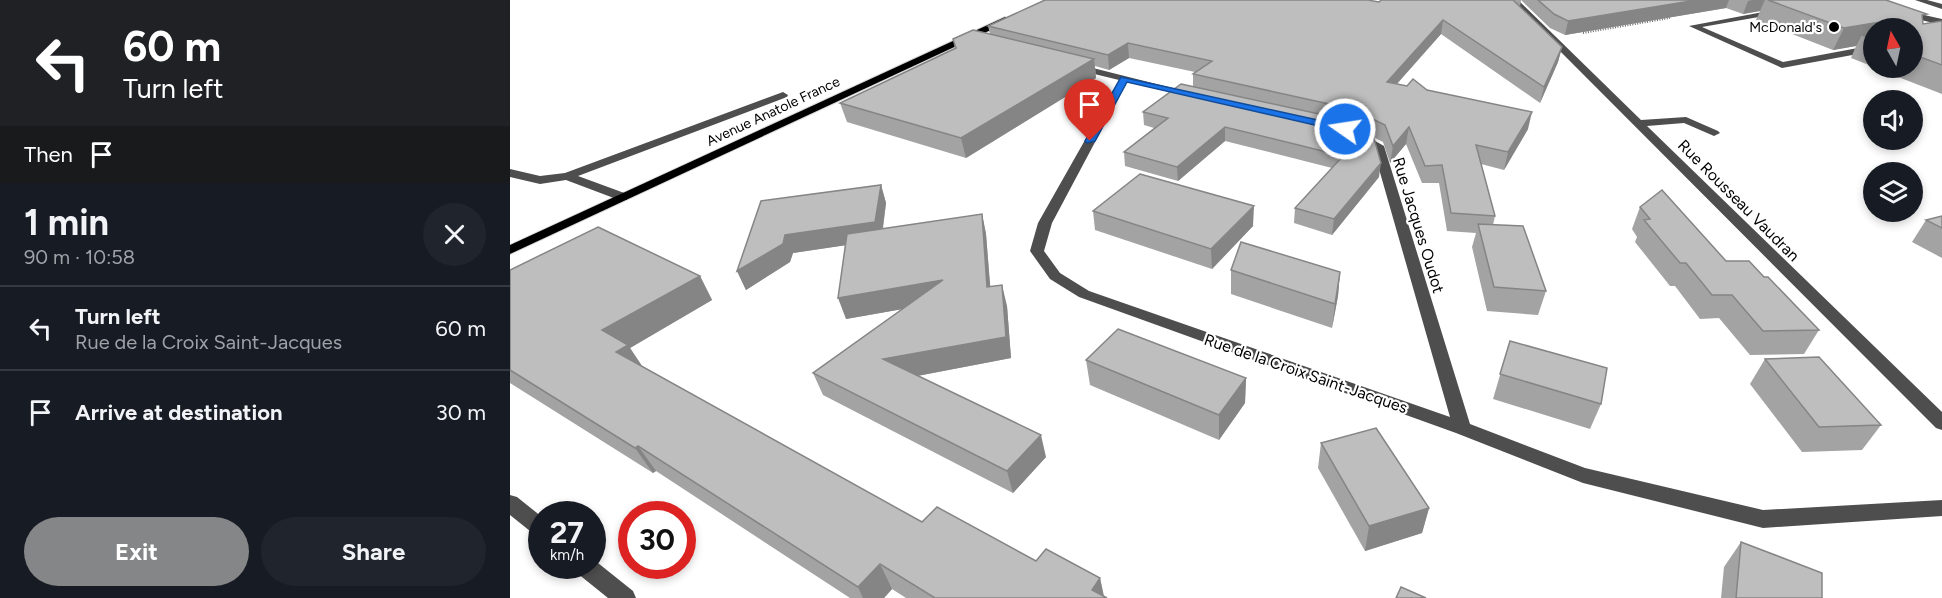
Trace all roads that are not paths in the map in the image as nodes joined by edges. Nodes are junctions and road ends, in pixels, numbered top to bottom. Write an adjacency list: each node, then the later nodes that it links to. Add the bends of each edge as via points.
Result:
1 (1513, 0): 15 (street, Rue Rousseau Vaudran)
2 (1919, 0): 4 (street)
3 (1869, 3): 7 (street)
4 (1942, 7)
5 (1785, 10): 10 (street, via 1693,26 1782,65)
6 (1018, 15): 8 (main road, Avenue Anatole France)
7 (1942, 22)
8 (964, 39): 9 (street); 20 (main road, Avenue Anatole France)
9 (981, 43)
10 (1863, 50)
11 (1069, 65): 12 (street)
12 (1124, 79): 14 (street); 23 (street, Rue de la Croix Saint-Jacques, via 1045,223 1037,251 1055,276 1084,294)
13 (783, 95): 19 (street)
14 (1206, 97)
15 (1638, 123): 17 (street, via 1686,120); 22 (street, Rue Rousseau Vaudran)
16 (1345, 129): 23 (street, Rue Jacques Oudot, via 1378,146)
17 (1714, 133)
18 (510, 173): 19 (street, via 540,180)
19 (567, 176): 20 (street)
20 (623, 197): 21 (main road, Avenue Anatole France)
21 (510, 250)
22 (1942, 423)
23 (1462, 428): 25 (street, Rue de la Croix Saint-Jacques, via 1584,475 1763,519)
24 (510, 503): 26 (street)
25 (1942, 508)
26 (528, 518)
27 (601, 579): 28 (street)
28 (625, 598)

